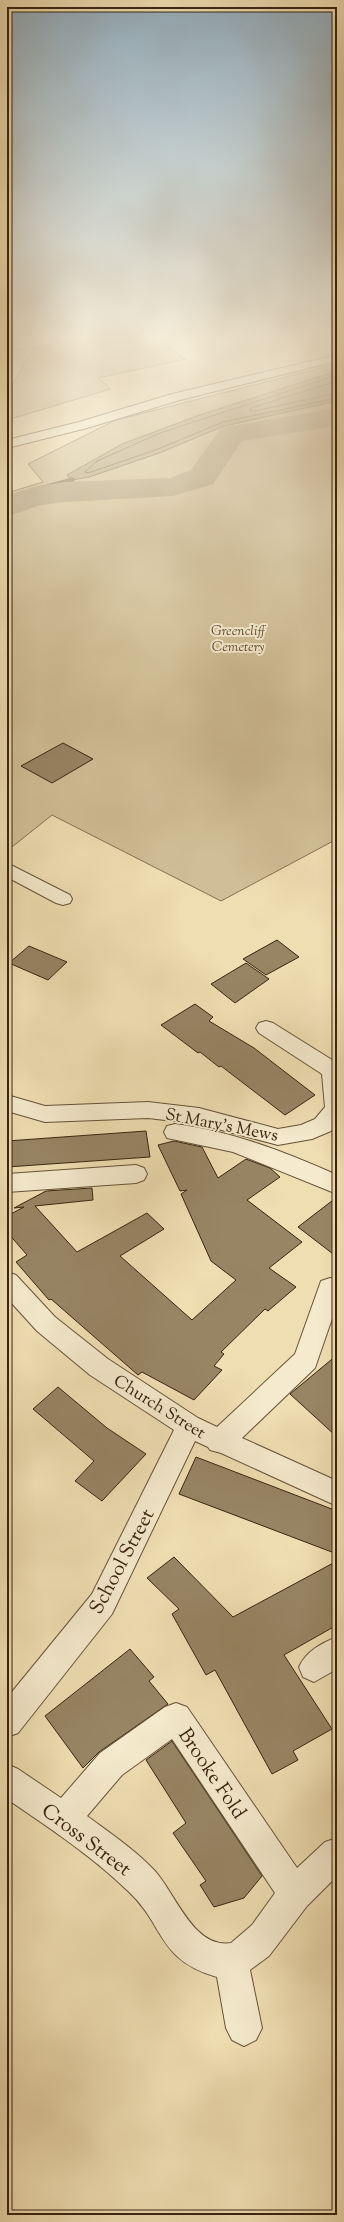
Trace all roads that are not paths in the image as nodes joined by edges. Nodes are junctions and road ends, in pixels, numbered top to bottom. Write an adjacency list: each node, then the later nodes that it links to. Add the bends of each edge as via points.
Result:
1 (7, 868): 2 (street)
2 (62, 899)
3 (266, 1028): 4 (street, St Mary's Mews, via 332,1070 336,1108 323,1126 278,1138 200,1116 148,1110 45,1114)
4 (7, 1103)
5 (175, 1132): 8 (street, via 204,1135 234,1143 278,1158)
6 (136, 1174): 7 (street)
7 (7, 1183)
8 (337, 1185)
9 (7, 1282): 11 (street, Church Street, via 46,1324 99,1368)
10 (330, 1288): 12 (street, via 306,1360)
11 (189, 1426): 12 (street, Church Street); 14 (street, School Street, via 102,1604)
12 (219, 1442): 13 (street, Church Street)
13 (337, 1494)
14 (7, 1722)
15 (7, 1780): 16 (street, Cross Street)
16 (64, 1819): 18 (street, Brooke Fold, via 111,1764 176,1718); 19 (street, Cross Street, via 103,1845 143,1881 166,1917 193,1948 214,1960)
17 (337, 1854): 18 (street)
18 (295, 1894): 19 (street, via 267,1934 241,1956)
19 (231, 1960): 20 (street)
20 (244, 2028)

